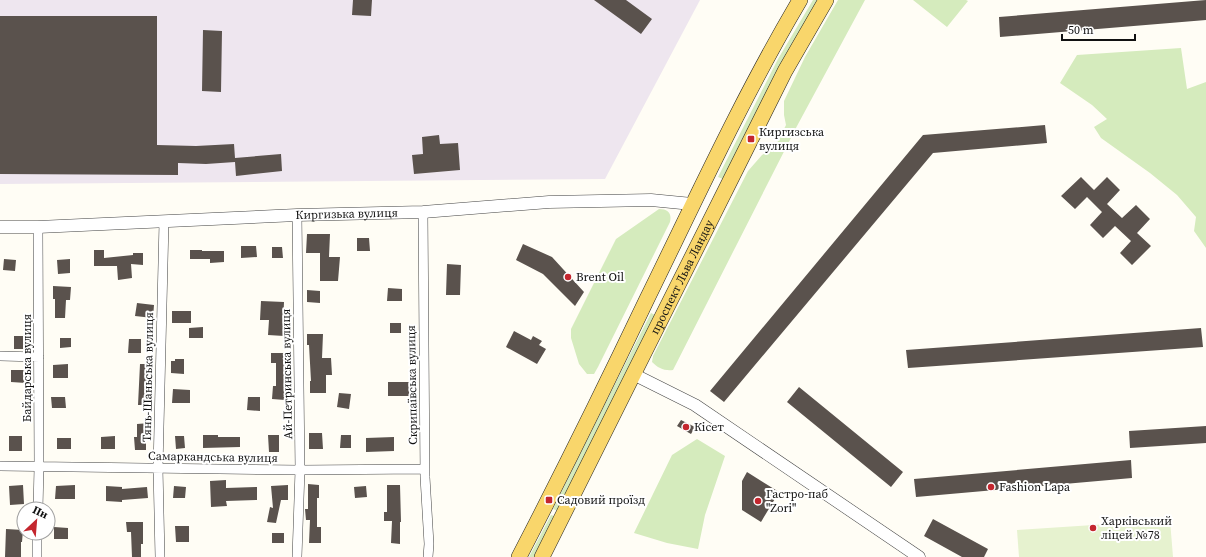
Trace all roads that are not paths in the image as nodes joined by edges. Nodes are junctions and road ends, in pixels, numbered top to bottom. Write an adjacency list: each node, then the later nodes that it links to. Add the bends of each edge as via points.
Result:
1 (800, 0): 3 (main road, проспект Льва Ландау, via 766,59)
2 (826, 0): 5 (main road, проспект Льва Ландау, via 786,71)
3 (692, 204): 4 (street, Киргизька вулиця, via 651,200 549,202); 5 (main road); 10 (main road, проспект Льва Ландау)
4 (423, 212): 6 (street, Киргизька вулиця); 18 (street, Скрипаївська вулиця)
5 (714, 214): 11 (main road, проспект Льва Ландау)
6 (297, 215): 7 (street, Киргизька вулиця); 19 (street, Ай-Петринська вулиця)
7 (164, 222): 9 (street, Киргизька вулиця); 17 (street, Тянь-Шаньська вулиця)
8 (0, 227): 9 (street, Киргизька вулиця)
9 (38, 227): 13 (street, Байдарська вулиця)
10 (646, 301): 11 (main road); 26 (main road, проспект Льва Ландау)
11 (666, 310): 14 (main road, проспект Льва Ландау)
12 (0, 356): 13 (street)
13 (39, 357): 16 (street, Байдарська вулиця)
14 (633, 374): 27 (main road, проспект Льва Ландау); 28 (street, via 695,405)
15 (0, 466): 16 (street, Самаркандська вулиця)
16 (39, 467): 17 (street, Самаркандська вулиця); 20 (street, Байдарська вулиця)
17 (158, 468): 19 (street, Самаркандська вулиця); 23 (street, Тянь-Шаньська вулиця)
18 (425, 469): 19 (street, Самаркандська вулиця); 25 (street, Скрипаївська вулиця)
19 (300, 470): 24 (street, Ай-Петринська вулиця)
20 (38, 501)
21 (37, 541): 22 (street)
22 (37, 557)
23 (160, 557)
24 (297, 557)
25 (428, 557)
26 (519, 557)
27 (542, 557)
28 (919, 557)

